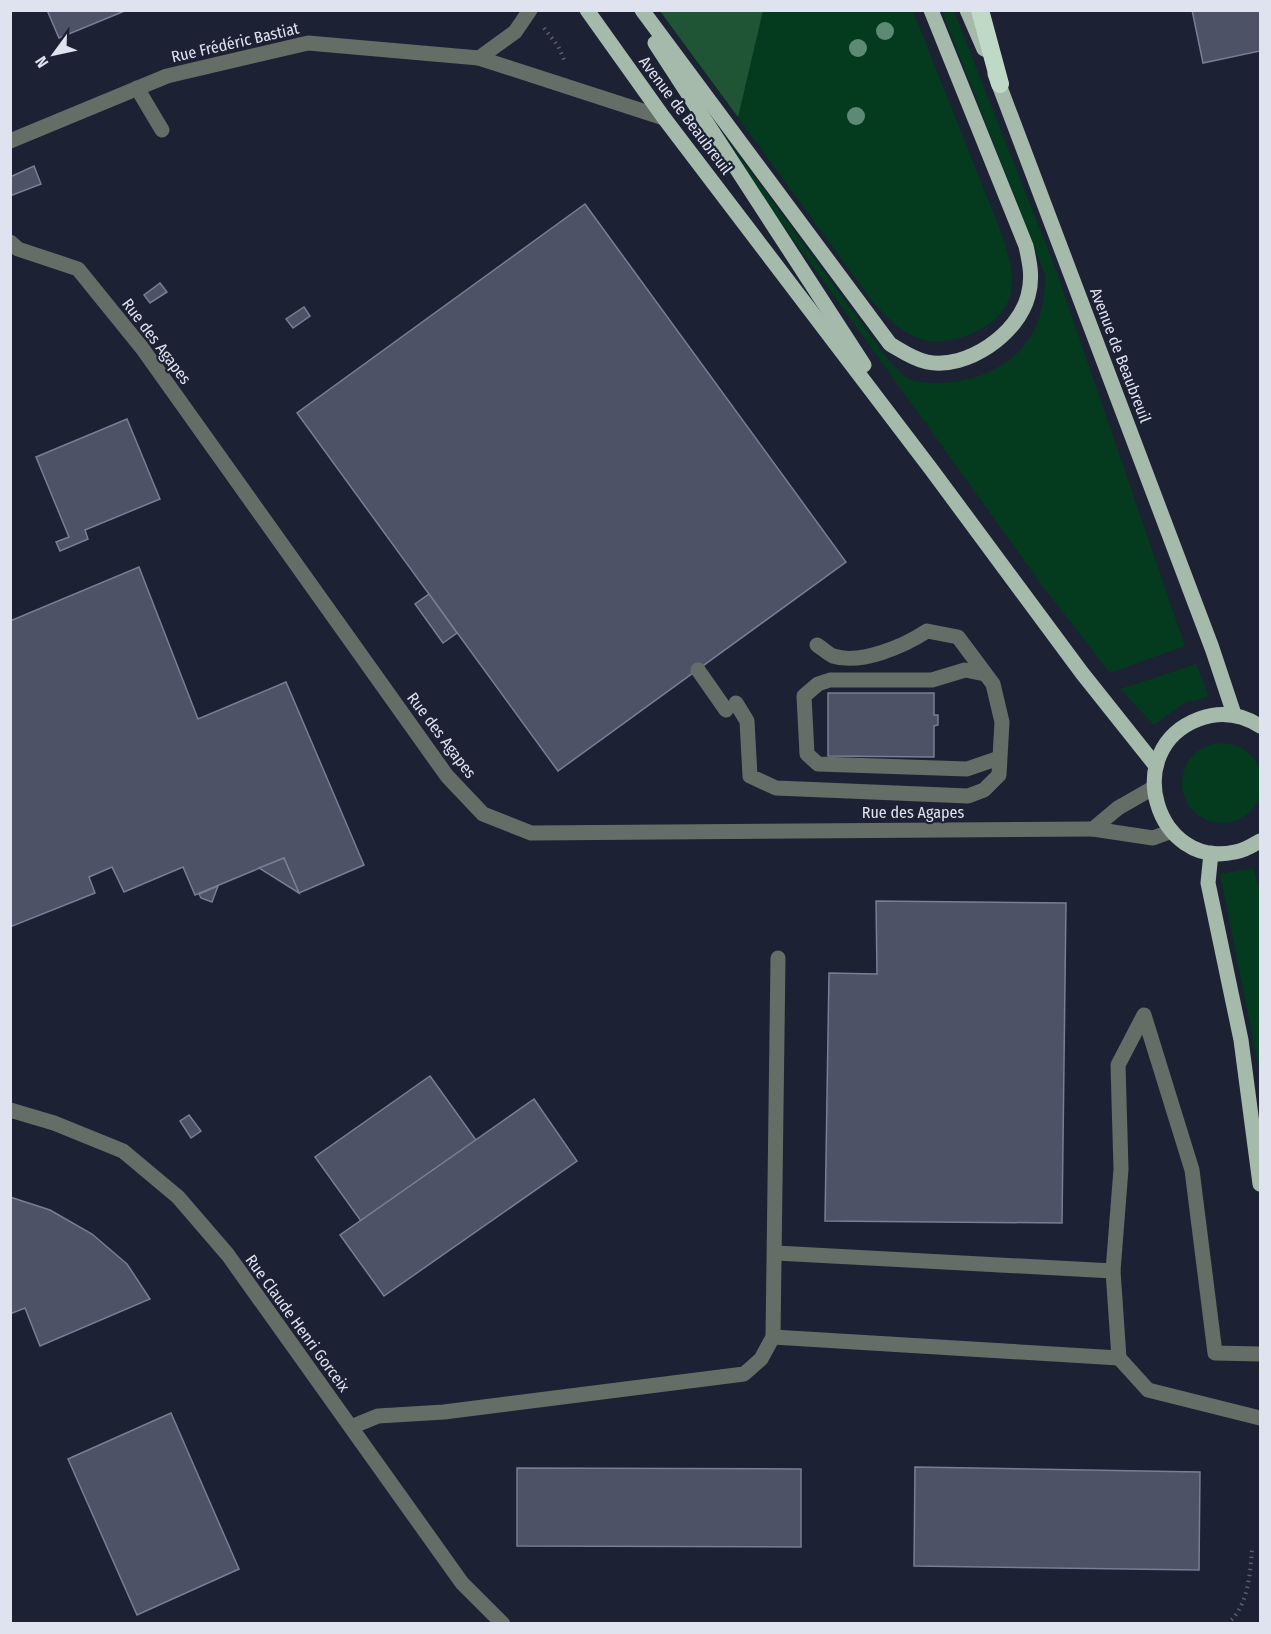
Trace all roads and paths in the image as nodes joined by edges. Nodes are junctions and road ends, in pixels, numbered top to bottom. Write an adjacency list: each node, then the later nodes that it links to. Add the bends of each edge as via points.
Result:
1 (587, 10): 12 (main road, Avenue de Beaubreuil)
2 (633, 10): 16 (main road, Avenue de Beaubreuil)
3 (642, 10): 4 (main road, via 890,344 928,363 948,363 987,348 1016,320 1028,298 1032,272 1026,246)
4 (931, 10)
5 (967, 10): 9 (main road, Avenue de Beaubreuil)
6 (980, 10): 9 (highway)
7 (529, 13): 8 (street, via 515,33); 10 (path, via 558,46)
8 (479, 58): 10 (street, Rue Frédéric Bastiat); 11 (street, Rue Frédéric Bastiat, via 308,43 167,76)
9 (1000, 84): 20 (main road, Avenue de Beaubreuil)
10 (570, 87): 12 (street, Rue Frédéric Bastiat)
11 (137, 88): 13 (street); 14 (street, Rue Frédéric Bastiat)
12 (664, 118): 16 (main road, Avenue de Beaubreuil)
13 (162, 130)
14 (10, 141)
15 (10, 242): 25 (street, Rue des Agapes, via 18,249 78,269 142,348 447,776 483,814 531,833)
16 (931, 469): 23 (main road, Avenue de Beaubreuil)
17 (817, 645): 19 (street, via 833,656 866,657 905,645 927,631 958,637)
18 (698, 670): 22 (street, via 747,721 750,776 776,788 968,796 984,790 999,775)
19 (985, 674): 22 (street, via 993,684 1002,722); 22 (street, via 965,670 932,680 830,680 818,684 804,696 807,754 818,764 967,769)
20 (1234, 714): 21 (main road); 23 (main road, via 1209,715 1189,723 1170,738)
21 (1260, 726)
22 (999, 758)
23 (1156, 766): 24 (main road)
24 (1153, 788): 25 (street, via 1118,808); 26 (main road, via 1159,811)
25 (1093, 829): 26 (street, Rue des Agapes, via 1153,838)
26 (1172, 831): 28 (main road, via 1191,846)
27 (1260, 841): 28 (main road, via 1235,852)
28 (1211, 853): 31 (main road, via 1208,883 1241,1040)
29 (778, 958): 32 (street)
30 (10, 1110): 38 (street, Rue Claude Henri Gorceix, via 123,1151 178,1197 228,1255)
31 (1260, 1184)
32 (776, 1252): 33 (street); 34 (street)
33 (1113, 1271): 35 (street, via 1121,1169 1118,1065 1144,1015 1192,1170 1215,1353); 36 (street)
34 (773, 1337): 36 (street); 38 (street, via 760,1359 744,1374 444,1412 378,1416)
35 (1260, 1354)
36 (1119, 1358): 37 (street, via 1148,1390)
37 (1260, 1418)
38 (351, 1427): 40 (street, Rue Claude Henri Gorceix, via 462,1583)
39 (1252, 1550): 41 (path, via 1250,1583 1238,1611)
40 (502, 1623)
41 (1227, 1623)

